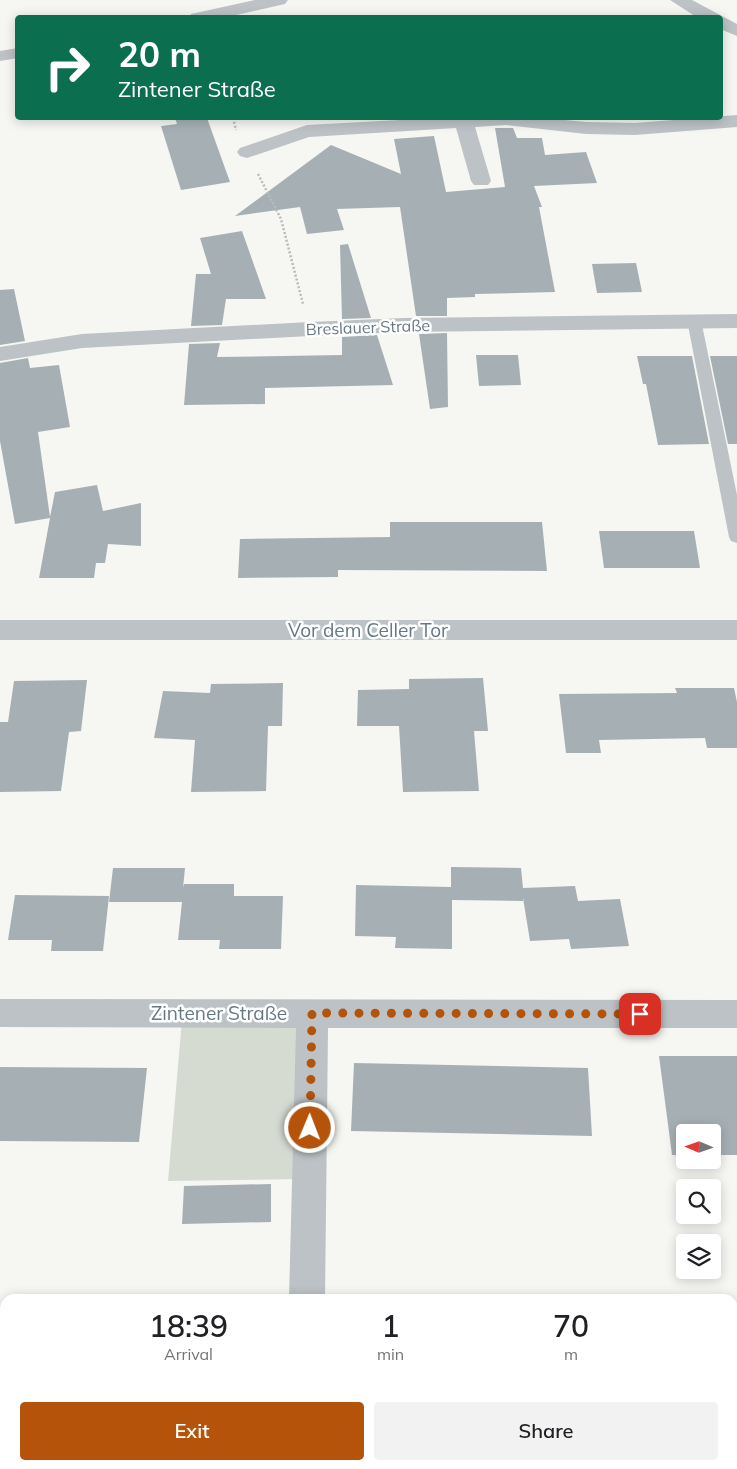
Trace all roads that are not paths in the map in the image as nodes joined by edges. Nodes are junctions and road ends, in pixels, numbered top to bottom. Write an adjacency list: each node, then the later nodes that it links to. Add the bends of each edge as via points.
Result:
1 (279, 0): 3 (street)
2 (679, 0): 4 (street)
3 (212, 15)
4 (706, 15)
5 (723, 24): 6 (street)
6 (737, 31)
7 (15, 54): 8 (street)
8 (0, 56)
9 (492, 120): 12 (street)
10 (515, 120): 11 (street, via 586,128 635,129)
11 (737, 121)
12 (464, 122): 13 (street, via 308,132); 14 (street)
13 (247, 152)
14 (481, 181)
15 (694, 320): 16 (street, Breslauer Straße); 17 (street, Breslauer Straße, via 310,329 82,341); 18 (lane)
16 (737, 321)
17 (0, 354)
18 (737, 536)
19 (0, 630): 20 (street, Vor dem Celler Tor)
20 (737, 630)
21 (0, 1013): 22 (street, Zintener Straße)
22 (312, 1013): 23 (street, Zintener Straße); 24 (street)
23 (737, 1014)
24 (307, 1294)

